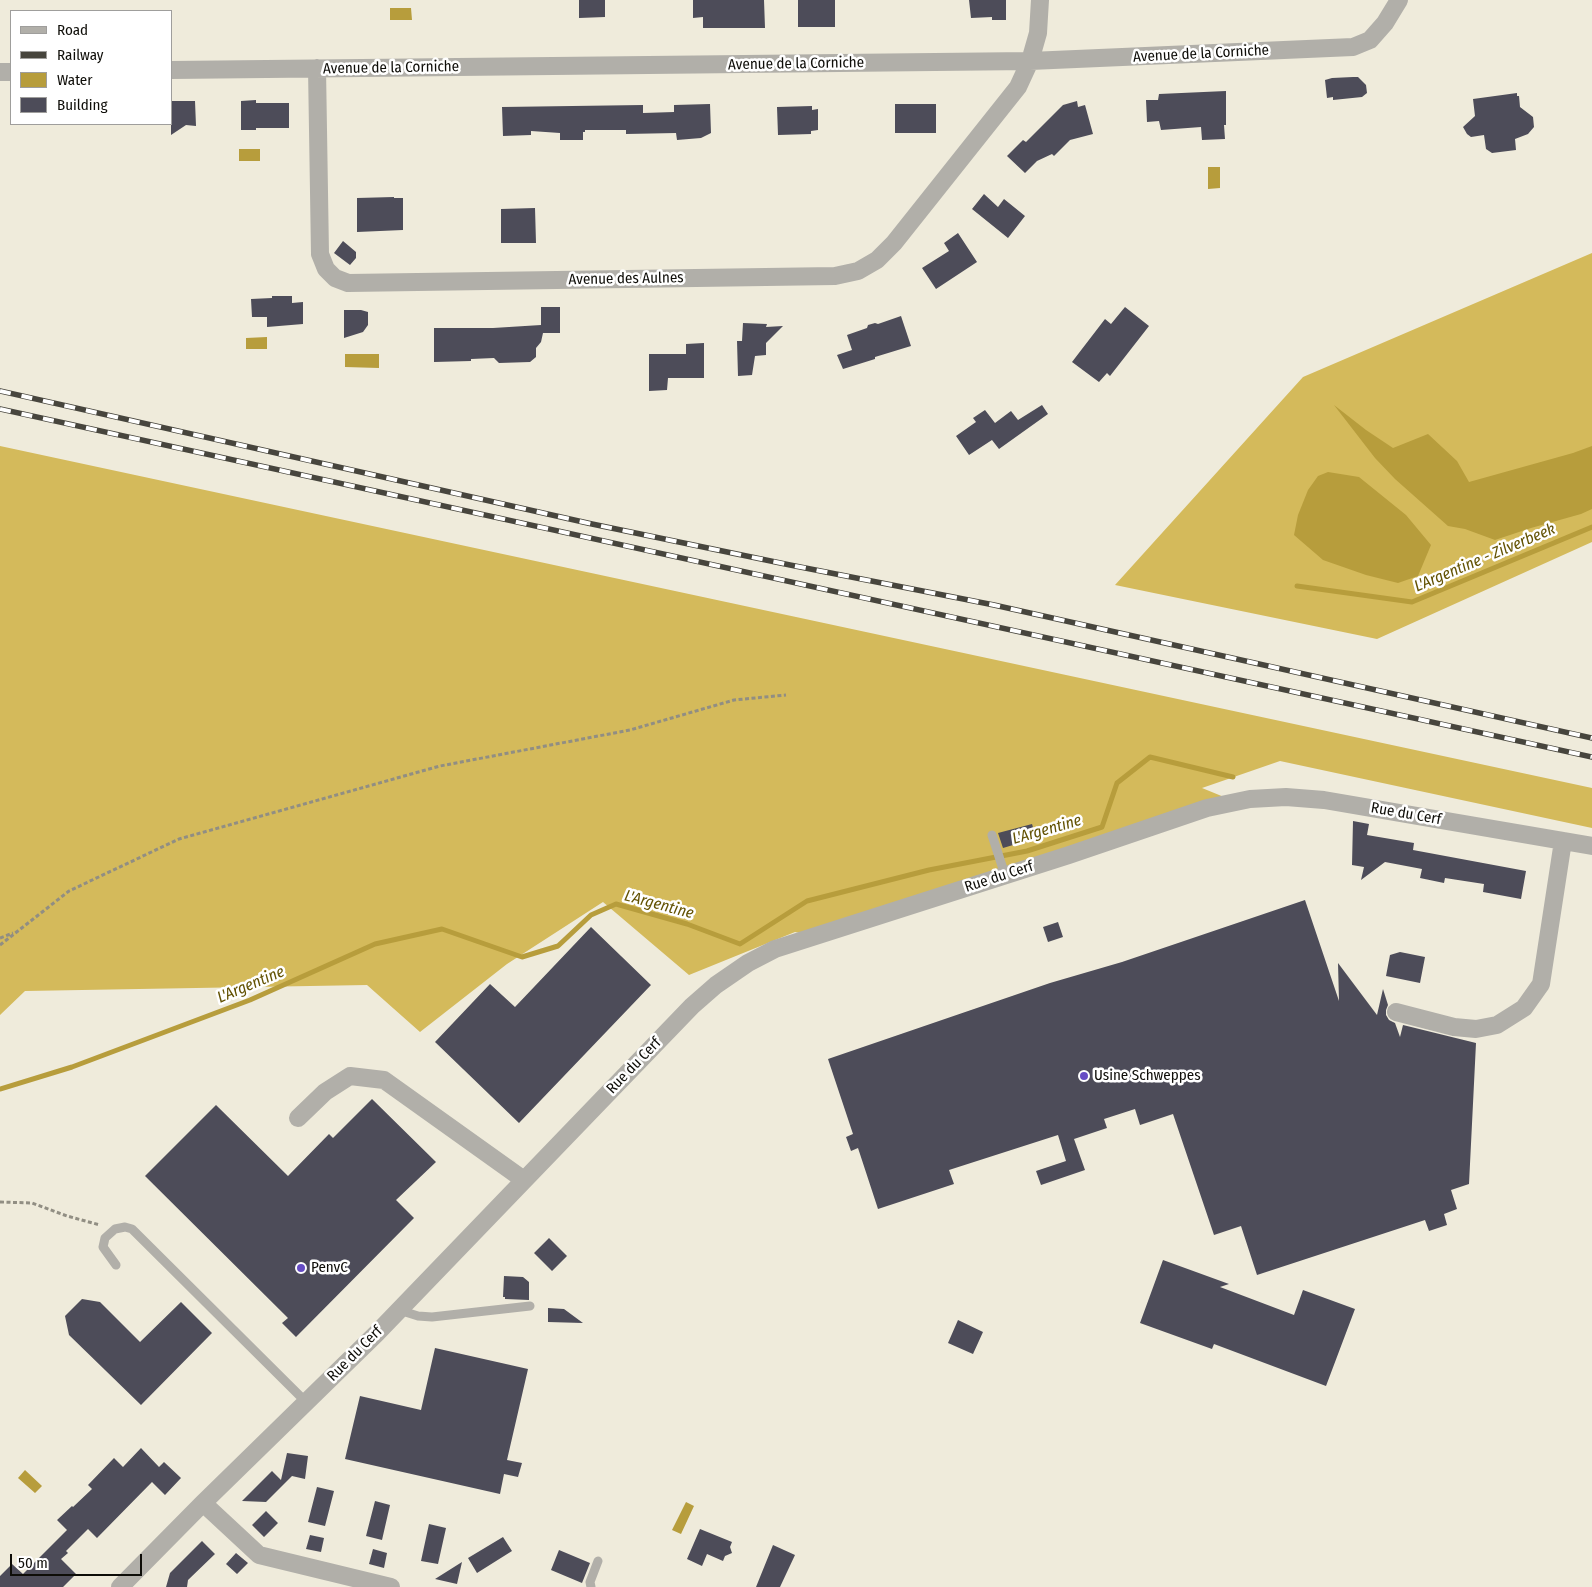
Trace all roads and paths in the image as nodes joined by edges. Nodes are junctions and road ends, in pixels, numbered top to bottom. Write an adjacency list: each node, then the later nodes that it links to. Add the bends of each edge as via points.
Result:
1 (1040, 0): 3 (street, Avenue des Aulnes, via 1038,32)
2 (1399, 0): 3 (street, Avenue de la Corniche, via 1370,40 1353,47)
3 (1030, 61): 4 (street, Avenue de la Corniche); 4 (street, Avenue des Aulnes, via 1018,87 894,243 877,260 858,271 835,276 348,283 335,278 326,269 320,254)
4 (317, 68): 5 (street, Avenue de la Corniche)
5 (172, 70)
6 (786, 695): 11 (path, via 734,700 630,730 440,766 180,839 69,891)
7 (992, 835): 10 (lane)
8 (1563, 841): 9 (street, Rue du Cerf); 10 (street, Rue du Cerf, via 1324,800 1286,797 1250,799 1207,808 1069,855); 14 (street, via 1541,984 1524,1008 1497,1025 1476,1030)
9 (1592, 846)
10 (1004, 870): 16 (street, Rue du Cerf, via 775,949 748,963 692,1006)
11 (17, 932): 12 (path); 13 (path)
12 (0, 938)
13 (0, 945)
14 (1396, 1012)
15 (298, 1118): 16 (street, via 325,1092 350,1076 384,1080)
16 (524, 1180): 21 (street, Rue du Cerf)
17 (0, 1202): 18 (path, via 32,1203)
18 (115, 1229): 19 (lane, via 105,1238 103,1248); 22 (lane, via 124,1227 138,1234)
19 (116, 1265)
20 (530, 1306): 21 (lane, via 432,1317)
21 (398, 1310): 22 (street, Rue du Cerf)
22 (306, 1402): 23 (street, Rue du Cerf)
23 (203, 1503): 25 (street, Rue du Cerf); 26 (street, via 258,1555)
24 (598, 1561): 27 (lane)
25 (120, 1587)
26 (391, 1587)
27 (591, 1587)

